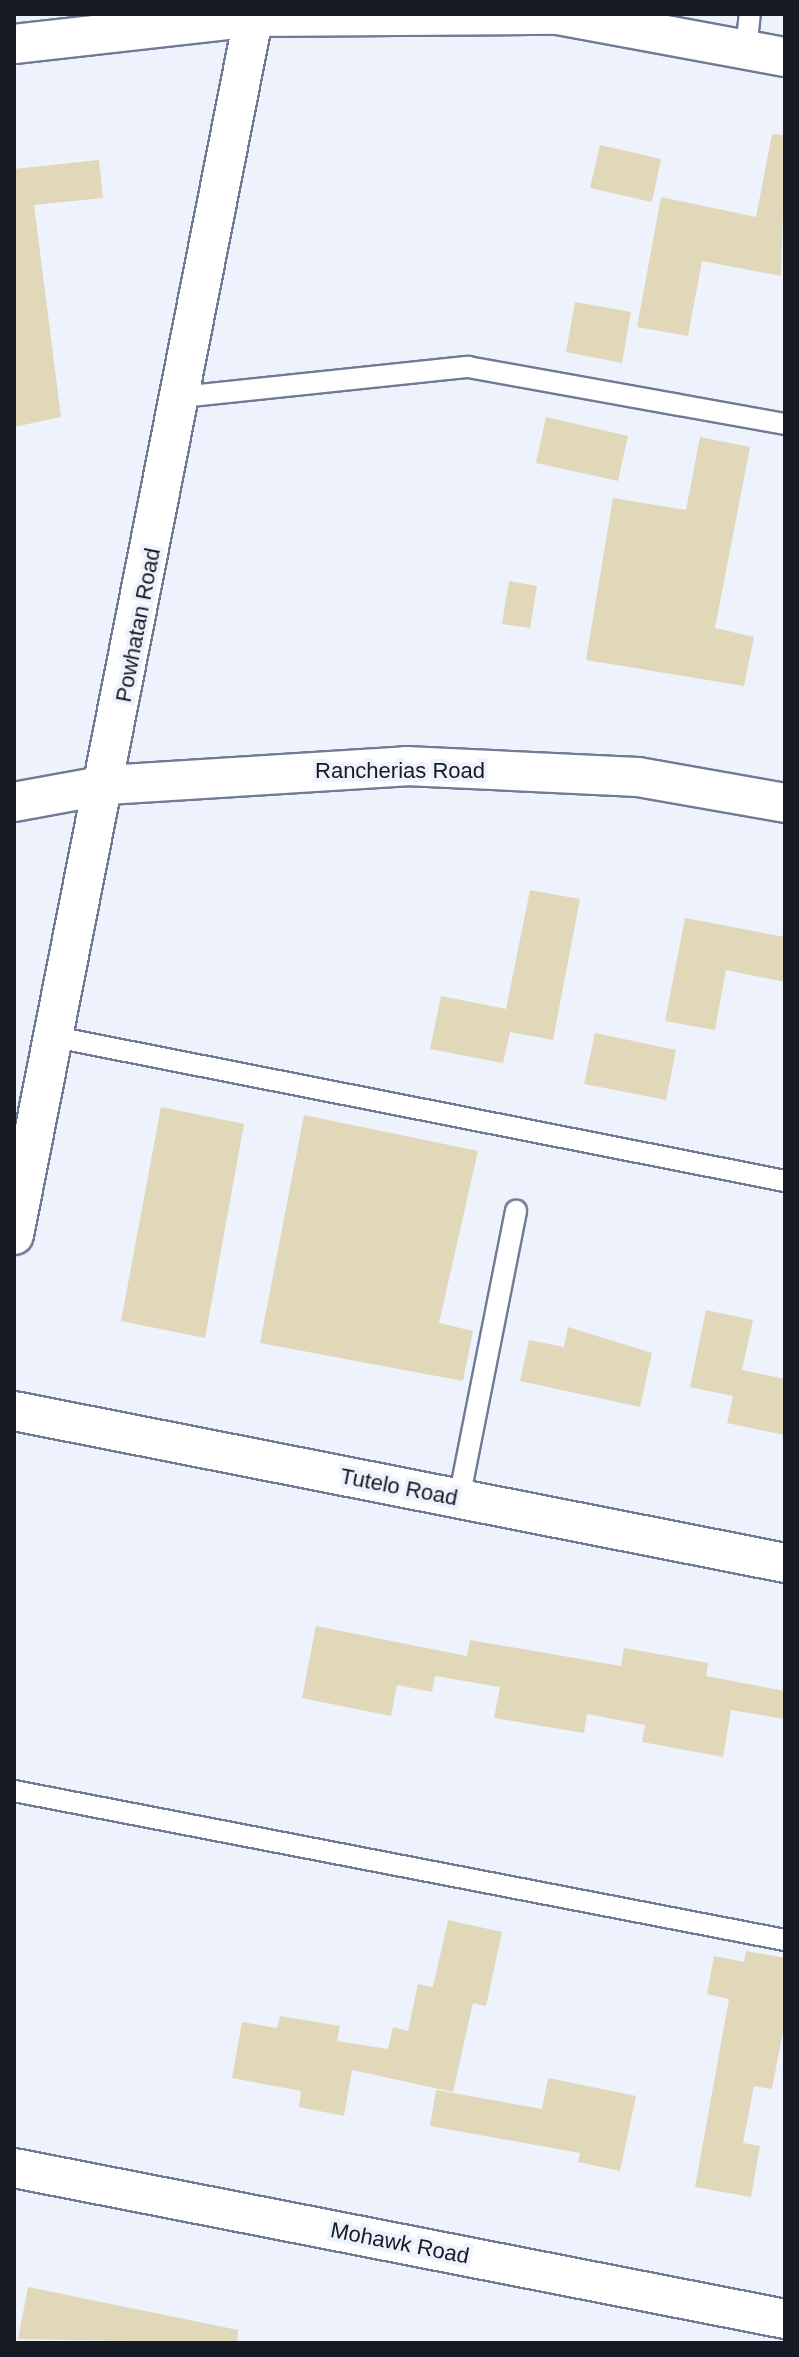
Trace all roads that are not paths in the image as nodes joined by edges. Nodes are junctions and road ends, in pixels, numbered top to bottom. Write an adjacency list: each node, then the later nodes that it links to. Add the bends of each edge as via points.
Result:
1 (254, 16): 2 (street, via 558,15); 4 (street); 6 (street, Powhatan Road)
2 (643, 22): 3 (street)
3 (748, 32): 5 (street)
4 (14, 44)
5 (785, 57)
6 (181, 397): 7 (lane, via 468,367); 8 (street, Powhatan Road)
7 (785, 424)
8 (107, 785): 9 (street, Rancherias Road); 10 (street, Rancherias Road, via 406,766 638,777); 11 (street, Powhatan Road)
9 (14, 802)
10 (785, 803)
11 (55, 1037): 12 (street, Powhatan Road); 13 (lane)
12 (21, 1162): 15 (street, Powhatan Road)
13 (785, 1181)
14 (516, 1211): 17 (lane)
15 (14, 1235)
16 (14, 1411): 17 (street, Tutelo Road)
17 (459, 1499): 18 (street, Tutelo Road)
18 (785, 1563)
19 (14, 1791): 20 (lane)
20 (785, 1940)
21 (14, 2168): 22 (street, Mohawk Road)
22 (785, 2319)

